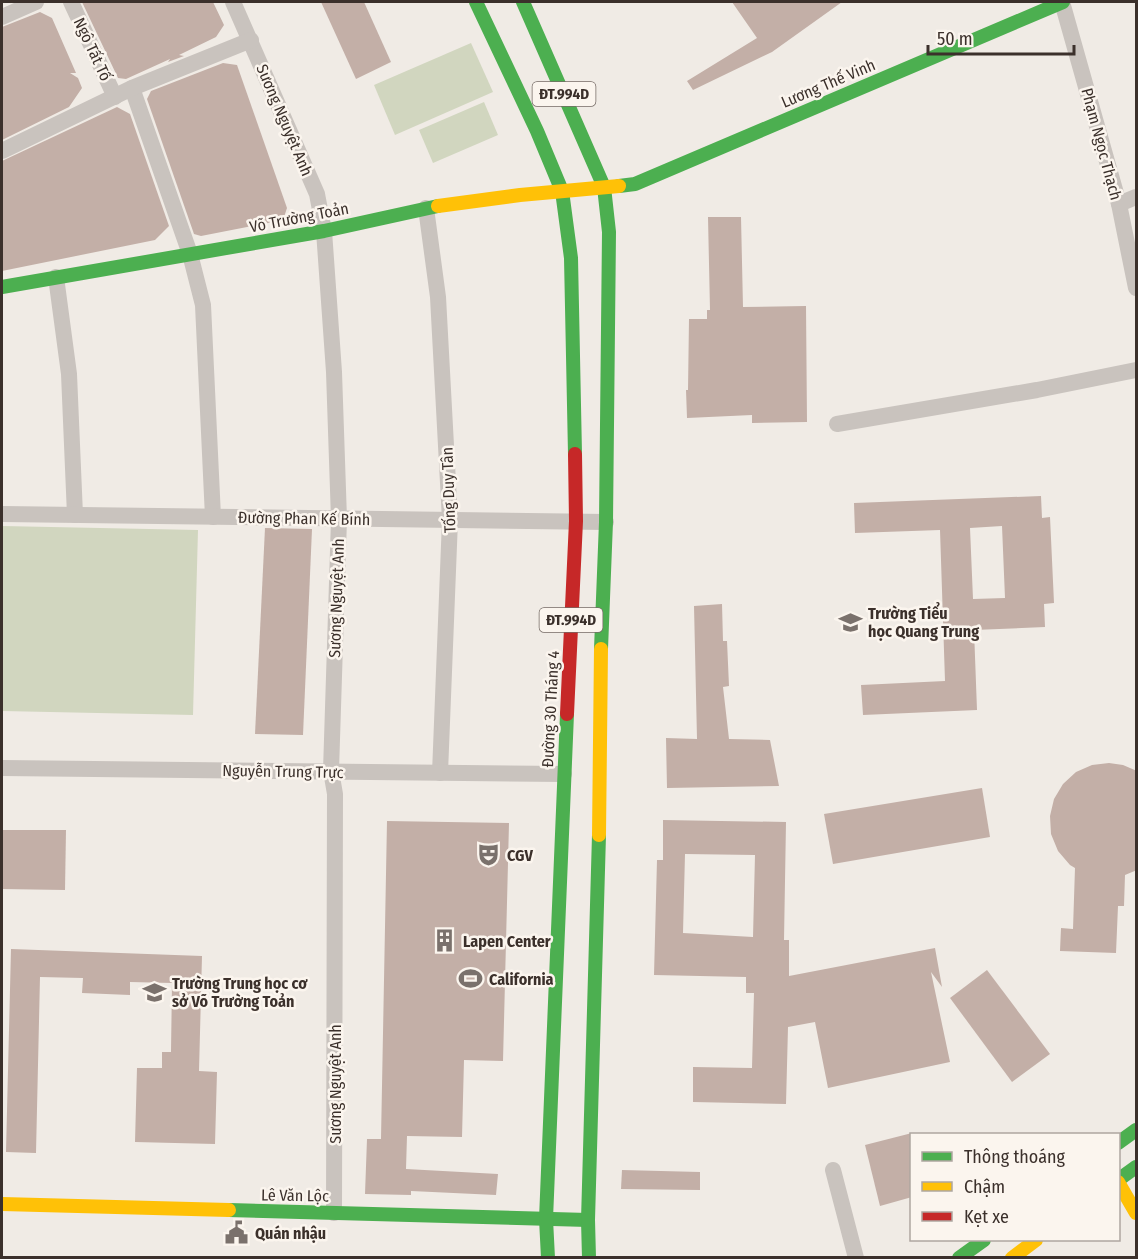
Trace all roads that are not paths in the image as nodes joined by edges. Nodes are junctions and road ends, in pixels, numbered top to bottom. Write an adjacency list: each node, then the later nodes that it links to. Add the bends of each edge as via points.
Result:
1 (36, 2): 7 (street)
2 (71, 2): 10 (street, Ngô Tất Tố)
3 (233, 2): 8 (street, Sương Nguyệt Anh)
4 (476, 2): 13 (main road, Đường 30 Tháng 4 / ĐT.994D)
5 (523, 2): 12 (main road, ĐT.994D)
6 (1063, 2): 12 (main road, Lương Thế Vinh, via 635,184); 15 (street, Phạm Ngọc Thạch)
7 (2, 17)
8 (250, 40): 9 (street); 17 (street, Sương Nguyệt Anh, via 317,194)
9 (132, 88): 10 (street); 18 (street)
10 (115, 97): 11 (street)
11 (2, 151)
12 (604, 187): 13 (main road, Võ Trường Toản); 30 (main road, ĐT.994D, via 609,231)
13 (562, 191): 16 (main road, Võ Trường Toản); 29 (main road, Đường 30 Tháng 4 / ĐT.994D, via 571,258)
14 (1137, 197): 15 (street)
15 (1119, 204): 21 (street, Phạm Ngọc Thạch)
16 (426, 208): 17 (main road, Võ Trường Toản); 28 (street, Tống Duy Tân, via 438,297)
17 (324, 231): 18 (main road, Võ Trường Toản); 27 (street, Sương Nguyệt Anh)
18 (190, 254): 19 (main road, Võ Trường Toản); 26 (street, via 205,326)
19 (56, 277): 20 (main road, Võ Trường Toản); 25 (street, via 69,374)
20 (2, 287)
21 (1137, 288)
22 (1137, 370): 23 (street)
23 (837, 424)
24 (2, 514): 25 (street, Đường Phan Kế Bính)
25 (75, 515): 26 (street, Đường Phan Kế Bính)
26 (213, 517): 27 (street, Đường Phan Kế Bính)
27 (339, 519): 28 (street, Đường Phan Kế Bính); 32 (street, Sương Nguyệt Anh)
28 (450, 520): 29 (street, Đường Phan Kế Bính); 33 (street, Tống Duy Tân)
29 (576, 521): 30 (street, Đường Phan Kế Bính); 34 (main road, Đường 30 Tháng 4 / ĐT.994D)
30 (606, 522): 45 (main road, ĐT.994D, via 600,808 589,1005)
31 (2, 768): 32 (street, Nguyễn Trung Trực)
32 (331, 771): 33 (street, Nguyễn Trung Trực); 42 (street, Sương Nguyệt Anh, via 336,794)
33 (440, 773): 34 (street, Nguyễn Trung Trực)
34 (564, 774): 44 (main road, Đường 30 Tháng 4 / ĐT.994D, via 559,1004)
35 (1137, 1130): 36 (main road)
36 (1120, 1142)
37 (1137, 1167): 39 (main road)
38 (833, 1170): 50 (street)
39 (1120, 1180)
40 (1120, 1183): 43 (main road)
41 (2, 1204): 42 (main road, Lê Văn Lộc)
42 (334, 1213): 44 (main road, Lê Văn Lộc)
43 (1137, 1213)
44 (546, 1219): 45 (main road, Lê Văn Lộc); 48 (main road, Đường 30 Tháng 4 / ĐT.994D)
45 (588, 1220): 49 (main road, ĐT.994D)
46 (981, 1241): 51 (main road)
47 (1033, 1241): 52 (main road)
48 (548, 1257)
49 (589, 1257)
50 (856, 1257)
51 (959, 1257)
52 (1012, 1257)

